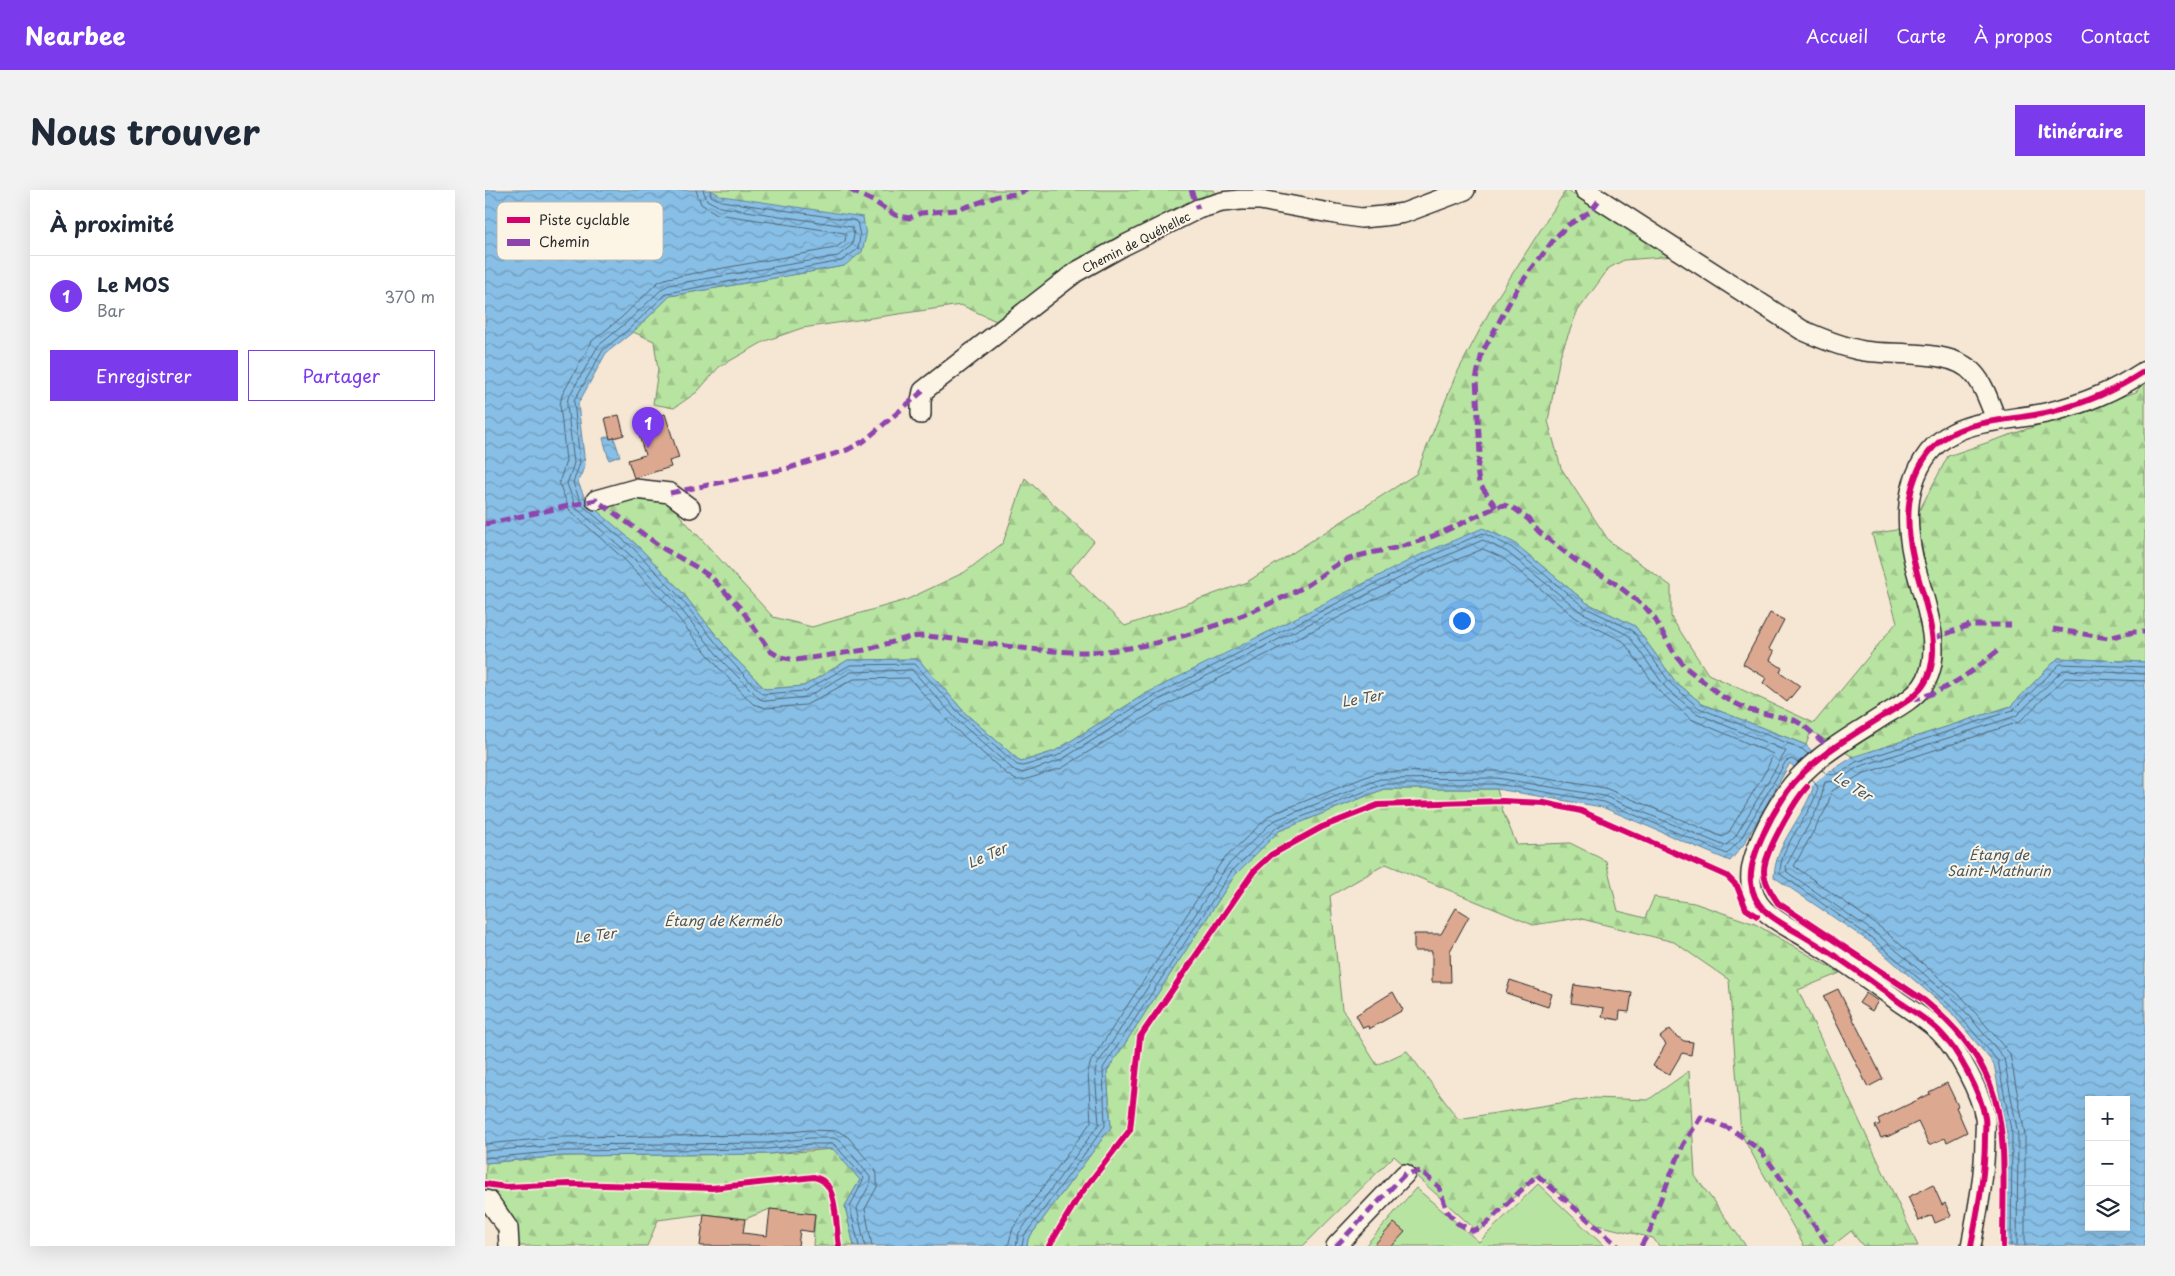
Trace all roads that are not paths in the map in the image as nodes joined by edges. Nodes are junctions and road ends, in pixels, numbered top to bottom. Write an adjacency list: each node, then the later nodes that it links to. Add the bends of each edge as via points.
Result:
1 (1465, 190): 4 (street, Chemin de Quéhellec, via 1404,212 1361,218 1260,200 1223,202 1198,210 1076,272 923,391)
2 (1585, 190): 5 (street, via 1802,330 1837,345 1864,351 1937,357 1963,365 1975,374)
3 (2145, 371): 5 (street, via 2098,398 2045,413)
4 (921, 414)
5 (1996, 419): 12 (street, via 1977,423 1941,441 1921,464 1909,498 1913,555 1931,626 1934,650 1931,670 1921,688 1907,701 1821,757 1799,778 1769,824 1751,874 1754,894 1765,911 1854,968 1941,1033 1970,1074 1985,1118 1985,1167)
6 (597, 500): 7 (street, via 635,489 670,492)
7 (690, 508)
8 (1405, 1174): 11 (street)
9 (487, 1201): 10 (street, via 508,1228)
10 (509, 1246)
11 (1336, 1246)
12 (1971, 1246)

